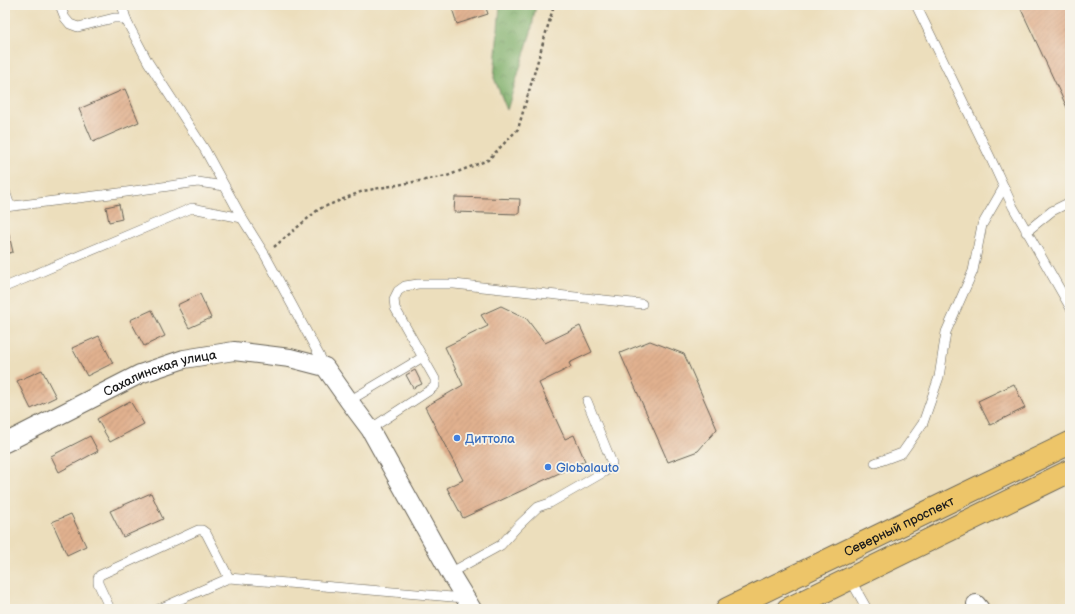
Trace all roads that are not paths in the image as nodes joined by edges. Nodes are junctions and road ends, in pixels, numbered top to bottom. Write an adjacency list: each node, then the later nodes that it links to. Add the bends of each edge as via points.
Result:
1 (60, 5): 4 (lane, via 65,18 70,24 78,27 114,18)
2 (122, 5): 4 (lane)
3 (916, 5): 6 (lane)
4 (127, 22): 5 (lane, via 148,62 205,150)
5 (224, 186): 9 (lane, via 198,182); 10 (lane)
6 (1004, 187): 11 (lane); 22 (lane, via 982,225 973,272 946,332 939,377 923,423 902,453)
7 (5, 191): 9 (lane)
8 (1070, 202): 11 (lane, via 1052,211)
9 (8, 207)
10 (242, 218): 12 (lane, via 192,208); 16 (lane, via 265,255)
11 (1026, 232): 14 (lane)
12 (5, 287)
13 (642, 304): 15 (lane, via 454,284 405,286 398,291 394,299 395,308)
14 (1070, 307)
15 (423, 357): 17 (lane); 19 (lane, via 435,379 435,386)
16 (325, 367): 17 (street); 21 (street, Сахалинская улица, via 290,358 234,351 184,359 140,374)
17 (348, 401): 19 (street)
18 (587, 401): 24 (lane, via 612,462 610,468 550,503 538,507 501,545)
19 (370, 429): 24 (street)
20 (1070, 442): 30 (main road, Северный проспект)
21 (5, 443)
22 (875, 463)
23 (1070, 470): 26 (main road, Северный проспект)
24 (450, 574): 27 (street)
25 (229, 578): 27 (lane); 28 (lane, via 206,533 198,530 100,575 98,582); 29 (lane)
26 (850, 579): 31 (main road, Северный проспект); 32 (lane)
27 (468, 604)
28 (110, 609)
29 (159, 609)
30 (727, 609)
31 (788, 609)
32 (867, 609)

